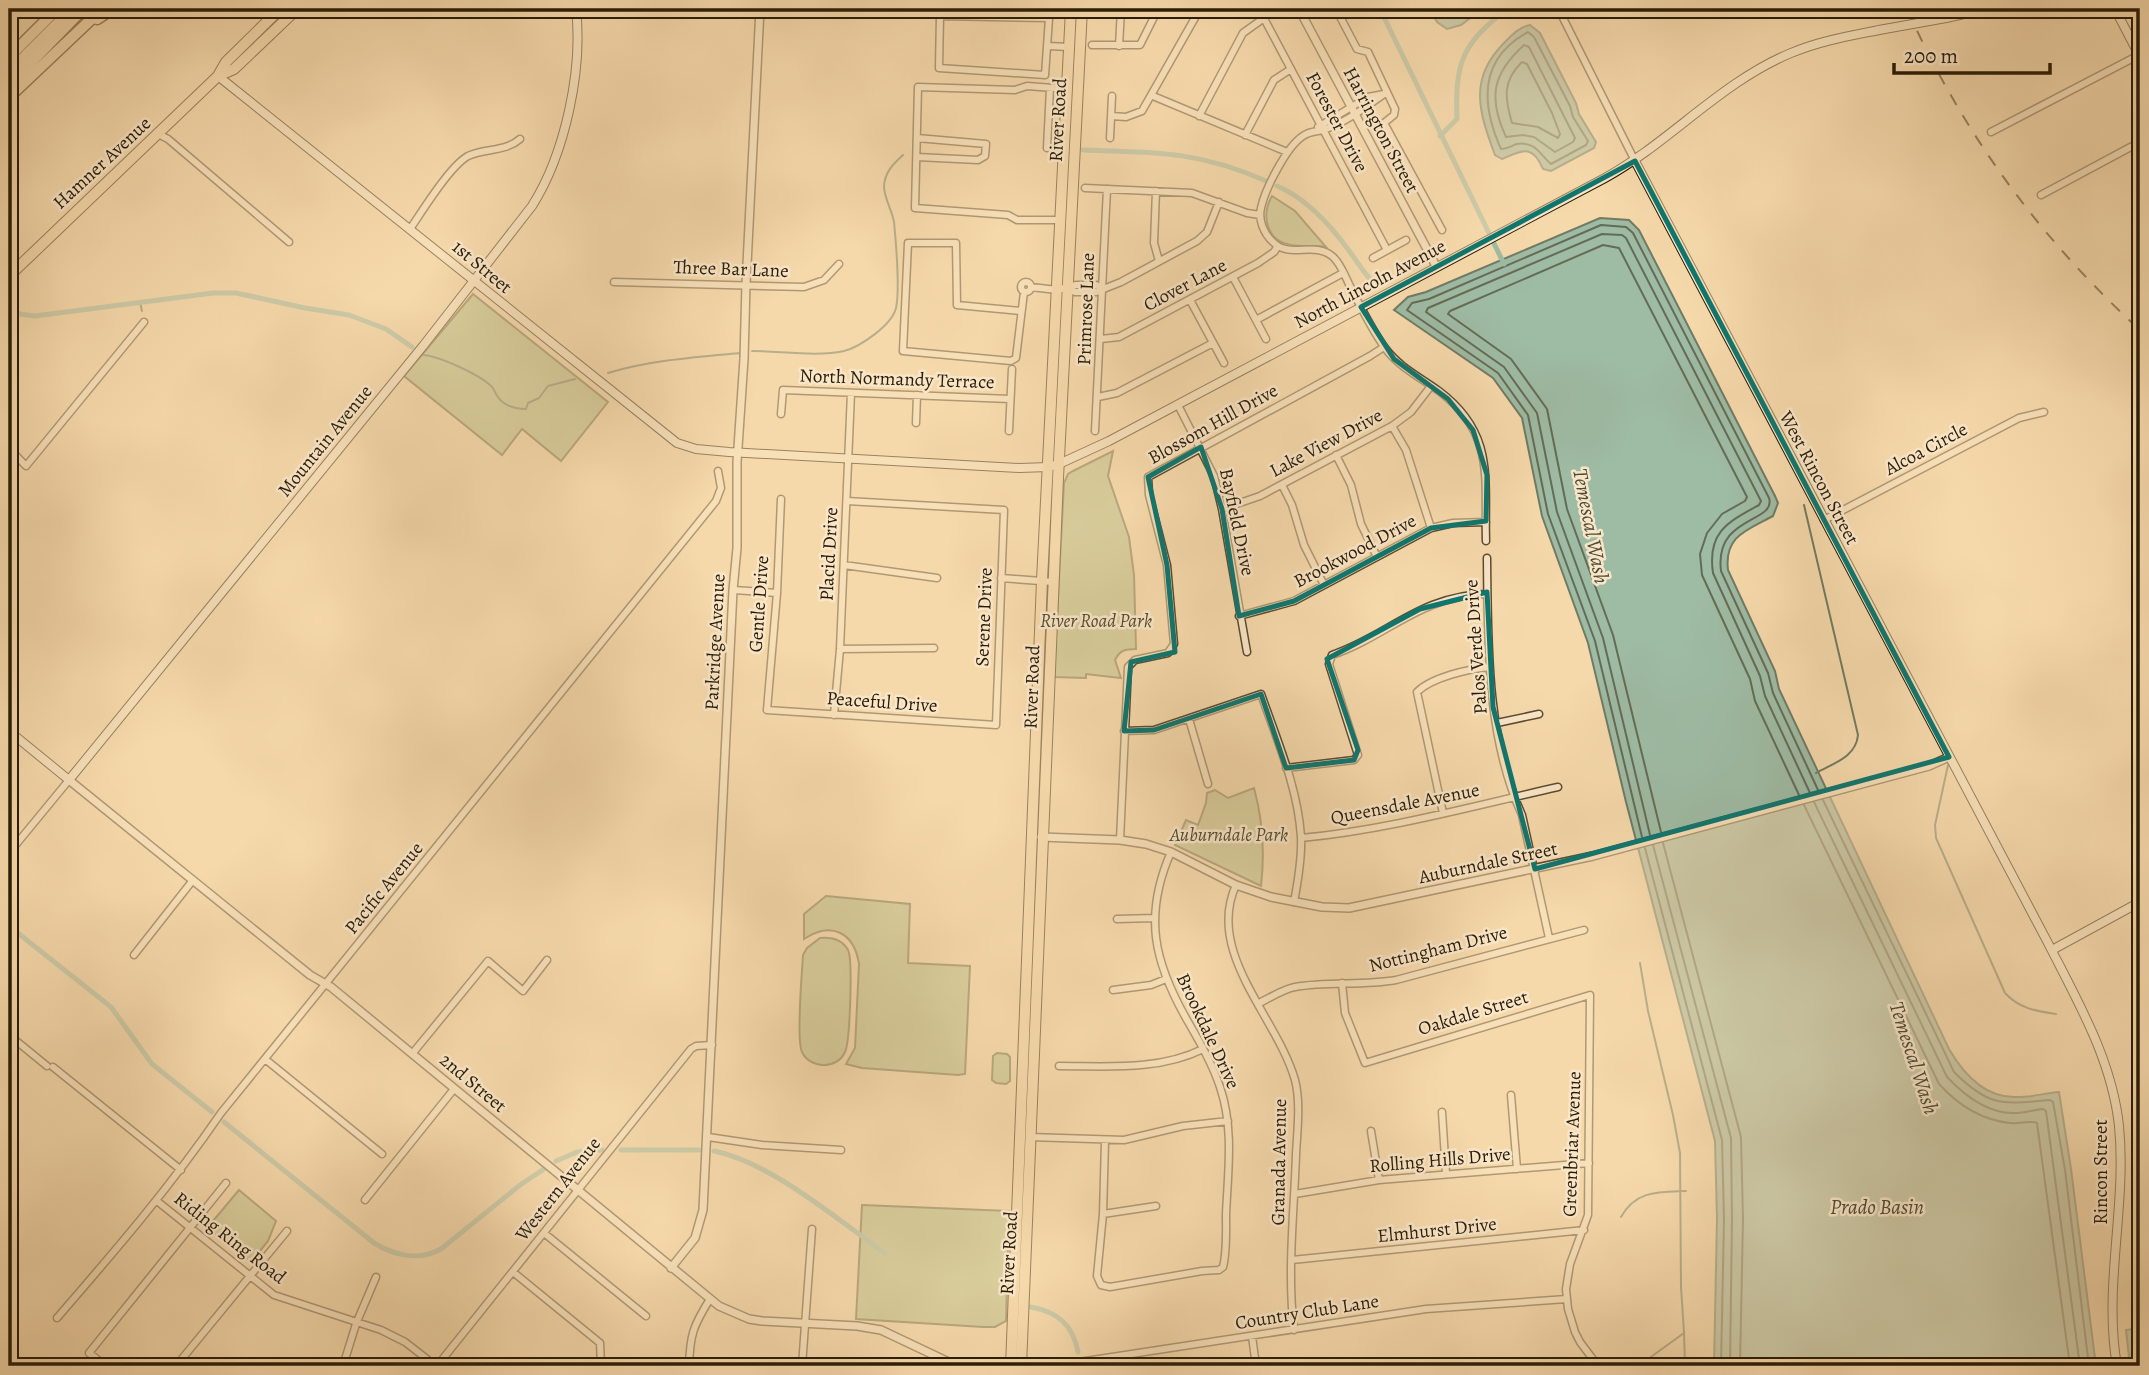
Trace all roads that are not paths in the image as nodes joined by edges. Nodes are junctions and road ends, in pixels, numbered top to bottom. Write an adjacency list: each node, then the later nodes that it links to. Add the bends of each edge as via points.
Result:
1 (57, 9): 30 (highway)
2 (72, 9): 32 (highway)
3 (83, 9): 34 (highway)
4 (102, 9): 22 (highway)
5 (112, 9): 22 (highway)
6 (280, 9): 33 (main road, Hamner Avenue, via 226,62)
7 (297, 9): 33 (main road, Hamner Avenue, via 234,69)
8 (576, 9): 76 (main road, Mountain Avenue, via 576,70 550,170 532,206)
9 (760, 9): 78 (street, Parkridge Avenue)
10 (1071, 9): 28 (main road, River Road)
11 (1082, 9): 80 (main road, River Road)
12 (1121, 9): 27 (street)
13 (1158, 9): 27 (street, via 1140,44)
14 (1200, 9): 39 (street)
15 (1259, 9): 20 (street, Forester Drive)
16 (1299, 9): 41 (street, Harrington Street)
17 (1336, 9): 37 (street, via 1357,49 1368,52)
18 (1986, 9): 55 (main road, North Lincoln Avenue, bridge, via 1827,40 1789,53 1726,90)
19 (2115, 9): 24 (main road)
20 (1264, 18): 31 (street, Forester Drive); 43 (street, via 1243,33)
21 (1563, 18): 55 (street, West Rincon Street)
22 (85, 26): 40 (highway)
23 (2140, 33): 24 (street)
24 (2130, 38): 29 (main road)
25 (1092, 45): 27 (street)
26 (1048, 46): 26 (street, via 1049,18 940,16 939,68 1045,75); 28 (street)
27 (1119, 46)
28 (1069, 47): 36 (main road, River Road)
29 (2140, 56): 45 (street)
30 (9, 57)
31 (1291, 69): 44 (street, Forester Drive); 47 (street, via 1274,80)
32 (9, 72)
33 (218, 76): 46 (main road, Hamner Avenue); 63 (main road, 1st Street)
34 (9, 85)
35 (1050, 88): 36 (street); 48 (street, via 919,87); 52 (street)
36 (1067, 89): 62 (main road, River Road)
37 (1386, 93): 41 (street, via 1368,97); 64 (street, via 1395,109 1384,123)
38 (1112, 96): 42 (street)
39 (1153, 96): 42 (street, via 1142,111); 43 (street)
40 (9, 97)
41 (1352, 111): 44 (street); 72 (street, Harrington Street)
42 (1111, 116): 49 (street)
43 (1199, 116): 47 (street)
44 (1322, 127): 53 (street, via 1302,136); 68 (street, Forester Drive)
45 (1991, 132)
46 (158, 134): 66 (street); 74 (main road, Hamner Avenue)
47 (1245, 135): 53 (street)
48 (917, 138): 54 (street); 54 (street, via 986,144 985,156 978,160)
49 (1110, 138)
50 (520, 139): 63 (street, via 505,148 465,158)
51 (2140, 142): 59 (street)
52 (1047, 148)
53 (1287, 152): 61 (street)
54 (917, 158): 62 (street, via 915,208 1008,215 1017,220)
55 (1635, 160): 72 (main road, North Lincoln Avenue); 115 (main road, West Rincon Street)
56 (1084, 188): 57 (street)
57 (1107, 189): 58 (street); 79 (street, Primrose Lane)
58 (1156, 191): 60 (street, via 1192,193); 70 (street, via 1154,243)
59 (2041, 195)
60 (1219, 202): 61 (street); 70 (street, via 1207,232)
61 (1260, 215): 67 (street)
62 (1060, 220): 80 (main road, River Road)
63 (410, 229): 76 (main road, 1st Street)
64 (1442, 230)
65 (1406, 240): 68 (street)
66 (289, 242)
67 (1278, 246): 73 (street, via 1318,249 1333,257); 75 (street, Clover Lane)
68 (1387, 250): 69 (street)
69 (1373, 258)
70 (1159, 261): 79 (street)
71 (839, 264): 78 (street, Three Bar Lane, via 815,285)
72 (1436, 266): 82 (main road, North Lincoln Avenue)
73 (1343, 273): 82 (street); 84 (street)
74 (9, 276)
75 (1233, 277): 81 (street, Clover Lane); 84 (street)
76 (473, 280): 106 (main road, 1st Street, via 677,443); 145 (main road, Mountain Avenue)
77 (614, 282): 78 (street, Three Bar Lane)
78 (746, 284): 106 (street, Parkridge Avenue)
79 (1103, 288): 80 (street, via 1096,292); 86 (street, Primrose Lane)
80 (1062, 289): 83 (street, via 1031,287 1024,292); 109 (main road, River Road)
81 (1190, 300): 86 (street, Clover Lane, via 1119,337); 88 (street)
82 (1361, 307): 89 (street); 97 (main road, North Lincoln Avenue)
83 (1021, 312): 83 (street, via 1016,358 1011,361 903,351 908,243 956,243 957,305)
84 (1256, 320): 87 (street)
85 (144, 322): 105 (street, via 26,466)
86 (1101, 339): 95 (street, Primrose Lane)
87 (1266, 339)
88 (1213, 343): 90 (street); 95 (street, via 1117,393)
89 (1384, 347): 92 (street); 104 (street, Blossom Hill Drive)
90 (1224, 363)
91 (1012, 369): 96 (street)
92 (1431, 386): 101 (street, Lake View Drive, via 1411,412); 116 (street, via 1464,416 1480,444 1487,475)
93 (851, 393): 94 (street, North Normandy Terrace); 99 (street, North Normandy Terrace, via 783,390); 108 (street, Placid Drive)
94 (917, 395): 96 (street, North Normandy Terrace); 100 (street)
95 (1098, 397): 103 (street, Primrose Lane)
96 (1010, 399): 102 (street)
97 (1178, 404): 104 (street, Bayfield Drive); 109 (main road, North Lincoln Avenue)
98 (2044, 412): 115 (street, Alcoa Circle, via 2019,418)
99 (781, 414)
100 (916, 423)
101 (1392, 426): 107 (street, Lake View Drive); 117 (street, via 1406,450)
102 (1009, 431)
103 (1095, 431)
104 (1201, 447): 114 (street, Bayfield Drive); 142 (street, Blossom Hill Drive, via 1147,480 1167,565 1174,644 1168,653 1135,660 1128,667)
105 (9, 448)
106 (738, 453): 108 (main road, North Lincoln Avenue); 127 (street, Parkridge Avenue)
107 (1336, 455): 111 (street, Lake View Drive); 119 (street)
108 (849, 458): 109 (main road, North Lincoln Avenue, via 1020,468); 113 (street, Placid Drive)
109 (1053, 465): 124 (main road, River Road); 125 (main road, River Road)
110 (718, 471): 168 (street, Pacific Avenue, via 721,488 716,501)
111 (1282, 485): 114 (street, Lake View Drive); 126 (street)
112 (781, 499): 128 (street, Gentle Drive)
113 (847, 501): 121 (street, Placid Drive); 123 (street, Serene Drive, via 1004,510)
114 (1222, 509): 130 (street, Bayfield Drive)
115 (1824, 520): 143 (main road, West Rincon Street)
116 (1486, 522): 117 (street, Brookwood Drive); 118 (street)
117 (1431, 528): 119 (street, Brookwood Drive)
118 (1486, 541)
119 (1377, 557): 126 (street, Brookwood Drive)
120 (1487, 558): 129 (street, Palos Verde Drive)
121 (844, 565): 122 (street); 131 (street, Placid Drive)
122 (937, 578)
123 (1001, 578): 124 (street); 140 (street, Serene Drive)
124 (1042, 580): 125 (street); 150 (main road, River Road)
125 (1054, 582): 150 (main road, River Road)
126 (1324, 585): 130 (street, Brookwood Drive, via 1278,607)
127 (733, 590): 128 (street); 174 (street, Parkridge Avenue)
128 (777, 593): 135 (street, Gentle Drive)
129 (1487, 594): 134 (street, Palos Verde Drive); 144 (street, via 1420,609 1332,655 1329,664 1358,755 1354,760)
130 (1239, 616): 133 (street, Bayfield Drive)
131 (840, 649): 132 (street); 137 (street, Placid Drive)
132 (934, 649)
133 (1247, 652)
134 (1489, 667): 139 (street, Palos Verde Drive); 149 (street, via 1452,675 1418,692)
135 (767, 710): 137 (street, Peaceful Drive)
136 (1539, 714): 139 (street)
137 (834, 715): 140 (street, Peaceful Drive)
138 (1189, 719): 142 (street, via 1154,730); 144 (street, via 1261,694); 146 (street)
139 (1497, 723): 148 (street, Palos Verde Drive)
140 (996, 725)
141 (9, 731): 145 (main road, 2nd Street)
142 (1124, 731): 152 (street, Blossom Hill Drive)
143 (1949, 757): 155 (street, Auburndale Street, via 1843,790); 164 (main road, West Rincon Street)
144 (1286, 768): 151 (street)
145 (69, 780): 154 (street, Mountain Avenue); 156 (street, 2nd Street)
146 (1208, 784)
147 (1558, 787): 148 (street, Queensdale Avenue)
148 (1514, 797): 149 (street, Queensdale Avenue); 155 (street, Palos Verde Drive)
149 (1443, 813): 151 (street, Queensdale Avenue)
150 (1038, 837): 152 (street, Auburndale Street); 184 (main road, River Road)
151 (1301, 838): 158 (street)
152 (1120, 840): 153 (street, Auburndale Street)
153 (1171, 852): 157 (street, Auburndale Street); 160 (street, Brookdale Drive)
154 (9, 853)
155 (1535, 869): 158 (street, Auburndale Street, via 1358,907); 163 (street, Palos Verde Drive)
156 (193, 880): 165 (street); 168 (street, 2nd Street)
157 (1236, 884): 158 (street, Auburndale Street); 172 (street, Granada Avenue, via 1229,906 1229,937)
158 (1294, 902)
159 (2140, 902): 164 (main road)
160 (1155, 918): 161 (street); 167 (street, Brookdale Drive, via 1159,960)
161 (1117, 919)
162 (1584, 930): 163 (street, Nottingham Drive)
163 (1549, 938): 169 (street, Nottingham Drive, via 1396,980)
164 (2052, 950): 236 (main road, Rincon Street, via 2098,1043 2116,1104 2120,1153 2112,1319)
165 (134, 954)
166 (547, 960): 176 (street, via 523,991 488,961)
167 (1166, 979): 170 (street); 175 (street, Brookdale Drive)
168 (326, 984): 176 (street, 2nd Street); 177 (street, Pacific Avenue)
169 (1342, 984): 171 (street, Oakdale Street, via 1345,1013 1365,1063); 172 (street, Nottingham Drive, via 1293,987)
170 (1113, 990)
171 (1590, 995): 189 (street, Greenbriar Avenue)
172 (1259, 1003): 196 (street, Granada Avenue, via 1287,1054 1296,1085)
173 (9, 1035): 191 (street)
174 (712, 1045): 186 (street, Parkridge Avenue); 195 (street, Western Avenue, via 691,1049)
175 (1203, 1049): 178 (street, via 1147,1065); 182 (street, Brookdale Drive, via 1220,1085)
176 (412, 1054): 179 (street, 2nd Street)
177 (265, 1059): 188 (street); 191 (street, Pacific Avenue)
178 (1059, 1066)
179 (453, 1089): 195 (street, 2nd Street); 197 (street)
180 (1511, 1095): 190 (street)
181 (1442, 1112): 192 (street)
182 (1228, 1121): 185 (street); 200 (street, Brookdale Drive, via 1223,1267 1219,1270 1101,1285 1097,1276)
183 (1371, 1131): 193 (street)
184 (1027, 1137): 185 (street); 230 (main road, River Road); 231 (main road, River Road)
185 (1105, 1140): 200 (street)
186 (708, 1142): 187 (street); 207 (street, Parkridge Avenue, via 702,1219 695,1238)
187 (841, 1150)
188 (382, 1154)
189 (1589, 1163): 190 (street, Rolling Hills Drive); 203 (street, Greenbriar Avenue)
190 (1517, 1169): 192 (street, Rolling Hills Drive)
191 (181, 1170): 198 (street, Pacific Avenue)
192 (1446, 1174): 193 (street, Rolling Hills Drive)
193 (1379, 1180): 196 (street, Rolling Hills Drive)
194 (226, 1183): 201 (street)
195 (578, 1190): 205 (street, Western Avenue); 207 (street, 2nd Street)
196 (1295, 1194): 206 (street, Granada Avenue)
197 (365, 1200)
198 (158, 1201): 201 (street, Riding Ring Road); 215 (street, Pacific Avenue)
199 (1156, 1206): 200 (street)
200 (1103, 1214)
201 (191, 1227): 209 (street, Riding Ring Road); 222 (street, via 89,1353)
202 (812, 1229): 217 (street)
203 (1584, 1230): 206 (street, Elmhurst Drive); 213 (street, Greenbriar Avenue, via 1568,1272)
204 (287, 1231): 209 (street)
205 (544, 1233): 208 (street, Western Avenue); 214 (street)
206 (1292, 1260): 218 (street, Granada Avenue)
207 (671, 1268): 212 (street, 2nd Street)
208 (513, 1272): 225 (street, Western Avenue); 226 (street, via 600,1343)
209 (251, 1275): 216 (street, Riding Ring Road, via 274,1295); 223 (street)
210 (376, 1277): 216 (street)
211 (2140, 1293): 220 (street)
212 (710, 1299): 217 (street, 2nd Street, via 749,1319); 227 (street, via 695,1323)
213 (1567, 1299): 218 (street, Country Club Lane, via 1426,1309); 221 (street, Greenbriar Avenue, via 1575,1332)
214 (646, 1316)
215 (57, 1318)
216 (356, 1324): 224 (street); 225 (street, Riding Ring Road, via 405,1342)
217 (805, 1324): 228 (street); 229 (street, 2nd Street, via 881,1330)
218 (1294, 1330): 219 (street, Country Club Lane)
219 (1252, 1336): 233 (street, Country Club Lane); 234 (street)
220 (2140, 1338)
221 (1596, 1364): 235 (street)
222 (106, 1366)
223 (176, 1366)
224 (343, 1366)
225 (436, 1366)
226 (601, 1366)
227 (689, 1366)
228 (802, 1366)
229 (957, 1366)
230 (1011, 1366)
231 (1021, 1366)
232 (1053, 1366): 233 (street, Country Club Lane)
233 (1063, 1366)
234 (1256, 1366)
235 (1537, 1366)
236 (2116, 1366)

